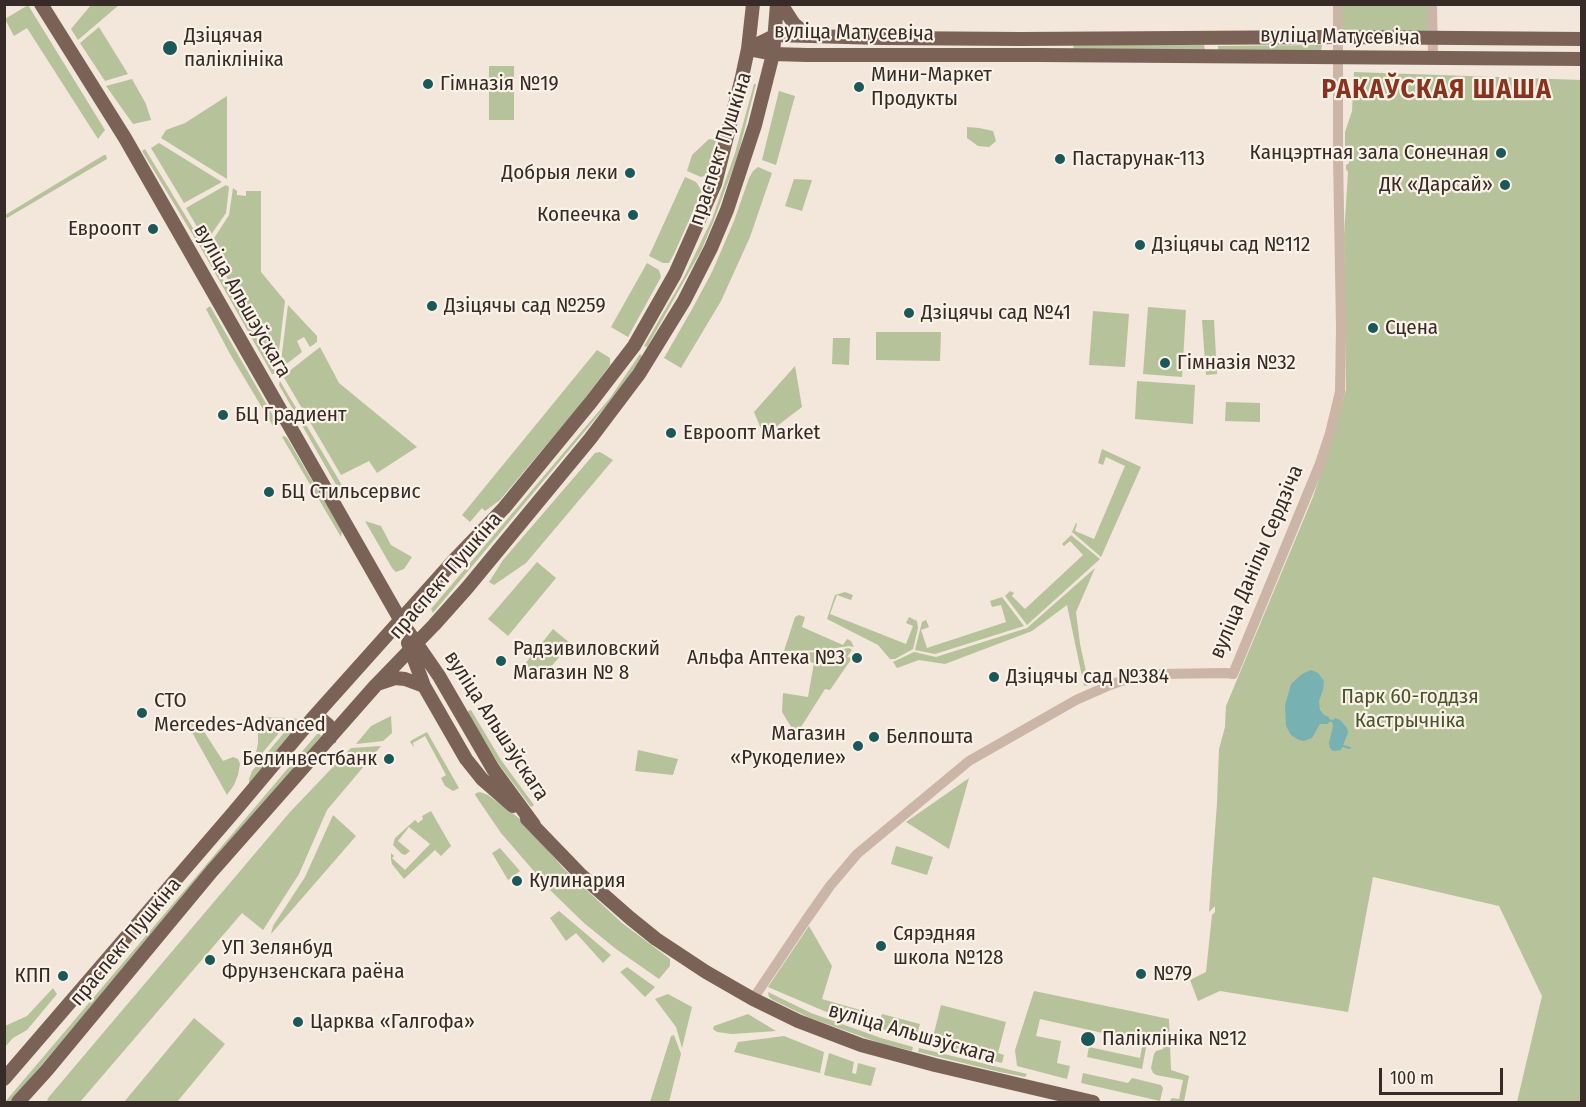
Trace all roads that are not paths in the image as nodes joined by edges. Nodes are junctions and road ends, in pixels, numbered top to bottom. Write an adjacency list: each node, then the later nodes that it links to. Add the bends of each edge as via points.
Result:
1 (41, 4): 24 (main road, вуліца Альшэўскага, via 125,138)
2 (753, 4): 14 (main road, праспект Пушкіна)
3 (779, 4): 6 (main road, праспект Пушкіна); 7 (main road)
4 (1338, 4): 8 (street, вуліца Данілы Сердзіча)
5 (1432, 4): 9 (street)
6 (776, 35): 7 (main road, вуліца Матусевіча); 14 (main road, вуліца Матусевіча); 15 (main road, праспект Пушкіна)
7 (809, 36): 11 (main road, вуліца Матусевіча)
8 (1338, 37): 9 (main road, вуліца Матусевіча); 10 (main road, вуліца Матусевіча); 19 (street, вуліца Данілы Сердзіча)
9 (1433, 37): 12 (main road, вуліца Матусевіча); 20 (street)
10 (1211, 38): 11 (main road, вуліца Матусевіча); 18 (main road)
11 (1021, 39): 17 (main road, via 977,46 974,50)
12 (1501, 39): 13 (main road, вуліца Матусевіча); 22 (main road)
13 (1581, 39)
14 (748, 49): 15 (main road, вуліца Матусевіча); 24 (main road, праспект Пушкіна, via 715,184 675,274 639,337 504,508)
15 (773, 54): 16 (main road, вуліца Матусевіча); 23 (main road, праспект Пушкіна)
16 (802, 55): 17 (main road, вуліца Матусевіча); 23 (main road, via 784,62)
17 (981, 55): 18 (main road, вуліца Матусевіча)
18 (1211, 57): 19 (main road, вуліца Матусевіча)
19 (1338, 57): 20 (main road, вуліца Матусевіча); 31 (street, вуліца Данілы Сердзіча, via 1340,392 1318,466 1233,674 1159,674 1128,679 1076,700 969,761 856,854)
20 (1433, 59): 22 (main road, вуліца Матусевіча)
21 (1581, 59): 22 (main road, вуліца Матусевіча)
22 (1501, 60)
23 (766, 81): 25 (main road, праспект Пушкіна, via 727,210 684,301 651,356 590,440)
24 (401, 621): 25 (main road, вуліца Альшэўскага); 28 (main road, праспект Пушкіна)
25 (414, 647): 26 (main road, праспект Пушкіна); 27 (main road, вуліца Альшэўскага); 30 (main road, вуліца Альшэўскага, via 439,676 493,769)
26 (376, 685): 27 (main road, via 395,678); 29 (main road, праспект Пушкіна)
27 (424, 686): 30 (main road, вуліца Альшэўскага, via 475,771)
28 (312, 719): 29 (main road, via 328,725); 32 (main road, праспект Пушкіна)
29 (330, 738): 33 (main road, праспект Пушкіна, via 212,871)
30 (534, 825): 31 (main road, вуліца Альшэўскага, via 618,909 656,939)
31 (753, 999): 34 (main road, вуліца Альшэўскага, via 861,1045)
32 (4, 1079)
33 (18, 1102)
34 (1093, 1102)

